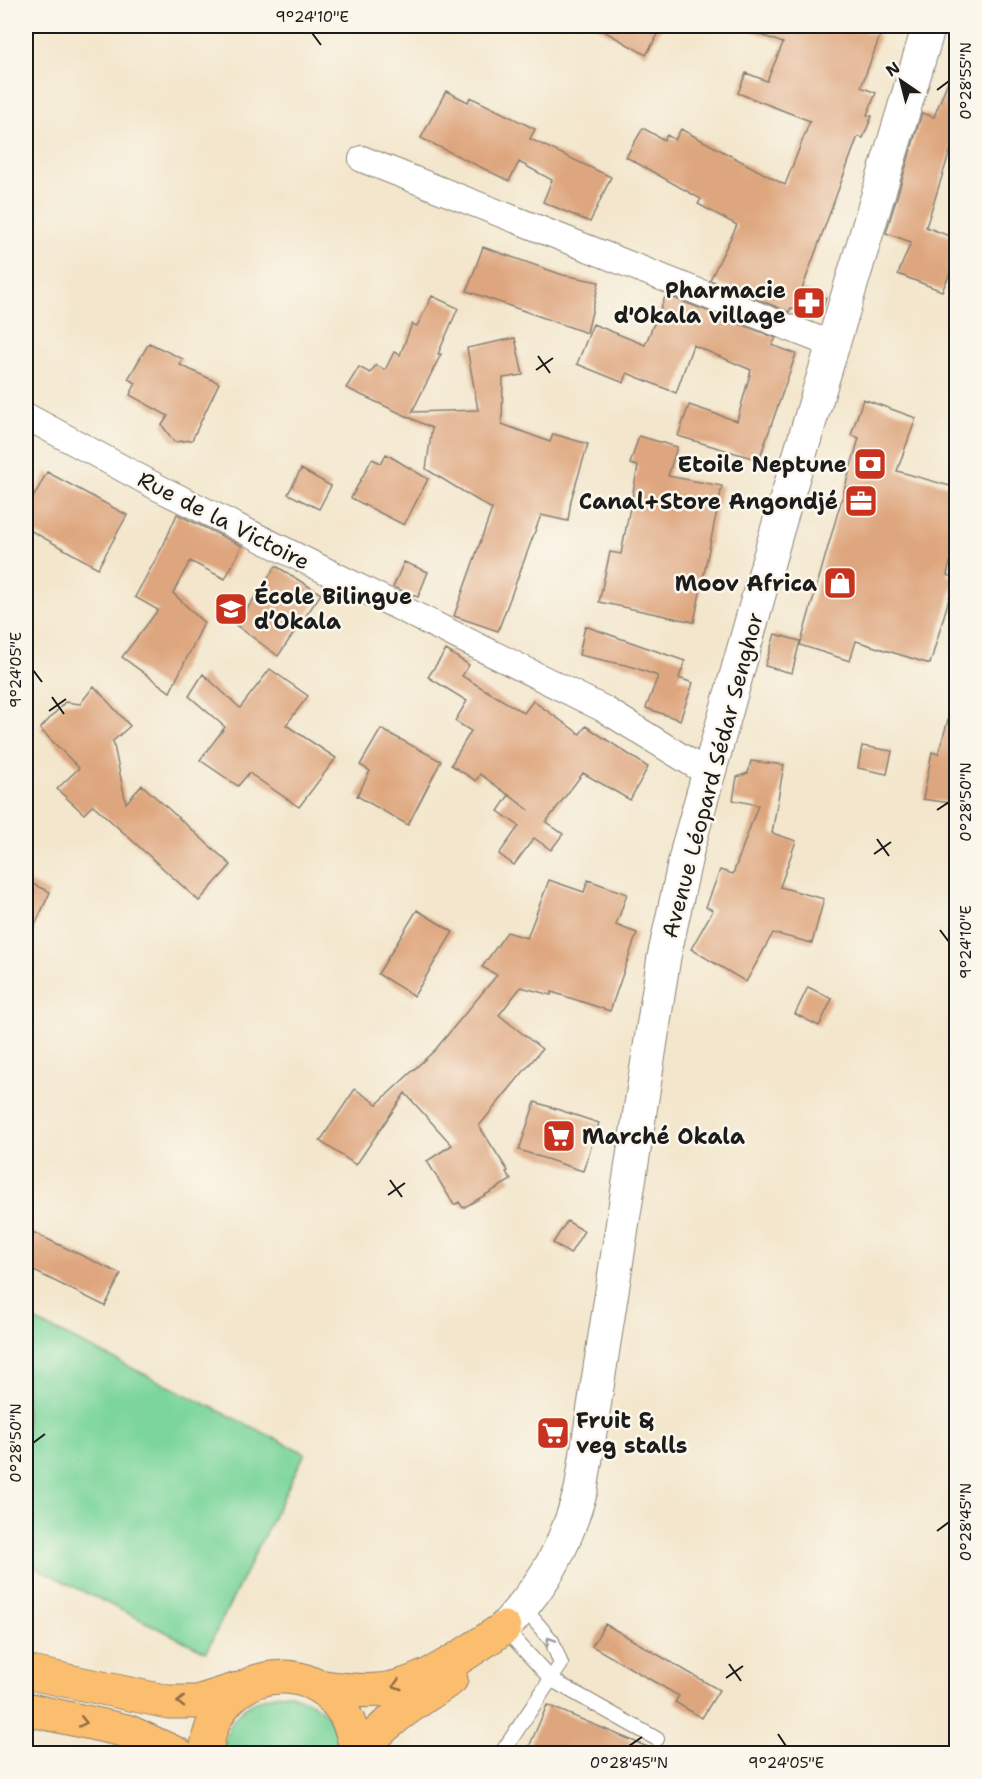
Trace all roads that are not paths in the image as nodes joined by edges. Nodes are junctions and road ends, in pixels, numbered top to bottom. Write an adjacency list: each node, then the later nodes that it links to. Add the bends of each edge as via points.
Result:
1 (929, 26): 3 (street, Avenue Léopard Sédar Senghor)
2 (362, 159): 3 (street)
3 (833, 345): 5 (street, Avenue Léopard Sédar Senghor)
4 (26, 416): 5 (street, Rue de la Victoire, via 157,487 604,710)
5 (709, 774): 6 (street, Avenue Léopard Sédar Senghor, via 664,957 581,1490 569,1530 543,1583)
6 (513, 1618): 8 (lane); 8 (lane, one-way to 6, via 561,1664 552,1641); 9 (main road, one-way to 9, via 455,1661 399,1685 381,1690); 15 (main road, via 480,1657 396,1717)
7 (26, 1672): 10 (main road, one-way to 7, via 197,1702 168,1702)
8 (552, 1680): 12 (lane); 16 (lane)
9 (318, 1686): 10 (main road, via 299,1678 278,1676); 15 (main road, via 348,1715)
10 (238, 1689): 14 (main road, via 219,1708 208,1732)
11 (26, 1709): 13 (main road, one-way to 13, via 127,1731)
12 (657, 1738)
13 (177, 1754)
14 (206, 1754)
15 (357, 1754)
16 (501, 1754)

